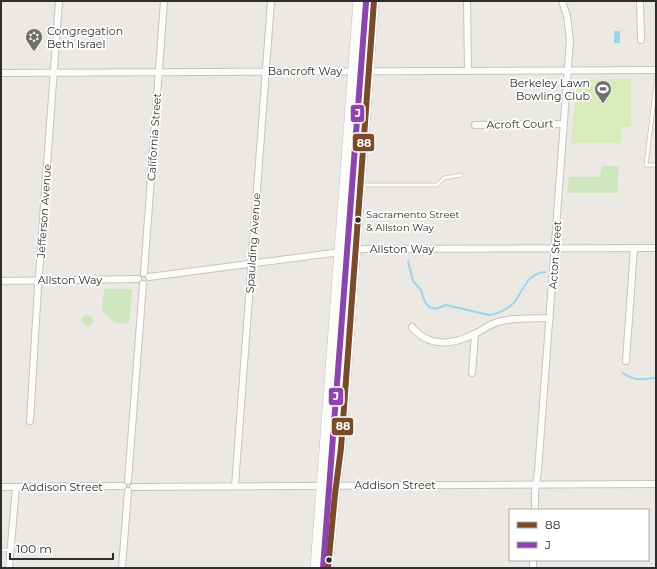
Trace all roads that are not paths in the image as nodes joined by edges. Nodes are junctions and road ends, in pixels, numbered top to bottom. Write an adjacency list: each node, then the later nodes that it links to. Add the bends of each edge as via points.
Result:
1 (59, 1): 17 (street, Jefferson Avenue)
2 (164, 1): 18 (street, California Street)
3 (271, 1): 15 (street, Spaulding Avenue)
4 (358, 1): 12 (street)
5 (374, 1): 13 (street)
6 (467, 1): 14 (street)
7 (562, 1): 10 (street, Acton Street, via 570,35)
8 (640, 1): 9 (street)
9 (641, 40)
10 (568, 70): 11 (street, Bancroft Way); 14 (street, Bancroft Way); 20 (street, Acton Street)
11 (656, 70): 19 (lane)
12 (353, 71): 13 (street, Bancroft Way); 15 (street, Bancroft Way); 29 (street)
13 (369, 71): 14 (street, Bancroft Way); 24 (street)
14 (468, 71)
15 (266, 72): 18 (street, Bancroft Way); 30 (street, Spaulding Avenue)
16 (1, 73): 17 (street, Bancroft Way)
17 (54, 73): 18 (street, Bancroft Way); 33 (street, Jefferson Avenue)
18 (159, 73): 31 (street, California Street)
19 (655, 99): 22 (lane, via 646,165)
20 (564, 124): 21 (street, Acroft Court); 26 (street, Acton Street)
21 (475, 125)
22 (656, 165)
23 (461, 175): 24 (lane, via 447,176 437,185)
24 (361, 185): 28 (street)
25 (656, 248): 27 (street, Allston Way)
26 (555, 249): 27 (street, Allston Way); 28 (street, Allston Way); 36 (street, Acton Street)
27 (634, 249): 39 (street)
28 (356, 250): 29 (street, Allston Way); 44 (street)
29 (340, 252): 30 (street, Allston Way); 48 (street)
30 (252, 264): 31 (street, Allston Way); 47 (street, Spaulding Avenue)
31 (147, 275): 32 (street, via 140,275); 35 (street, via 148,282)
32 (138, 279): 33 (street, Allston Way); 35 (street)
33 (38, 280): 34 (street, Allston Way); 41 (street, Jefferson Avenue)
34 (1, 281)
35 (143, 284): 42 (street)
36 (550, 318): 38 (street, via 509,319 497,322); 45 (street, Acton Street)
37 (412, 328): 38 (street, via 424,339 441,343)
38 (475, 334): 40 (street)
39 (626, 362)
40 (472, 373)
41 (30, 421)
42 (128, 480): 46 (street); 51 (street, via 132,482)
43 (656, 484): 45 (street, Addison Street)
44 (336, 485): 45 (street, Addison Street); 48 (street, Addison Street); 59 (street)
45 (536, 485): 53 (street, Acton Street)
46 (123, 486): 50 (street, Addison Street); 52 (street, via 124,490)
47 (235, 486): 48 (street, Addison Street); 51 (street, Addison Street)
48 (321, 486): 58 (street)
49 (1, 487): 50 (street, Addison Street)
50 (16, 487): 55 (street)
51 (133, 487): 52 (street)
52 (128, 491): 57 (street)
53 (535, 509)
54 (1, 550): 55 (lane)
55 (10, 550): 56 (street)
56 (9, 568)
57 (122, 568)
58 (315, 568)
59 (328, 568)

